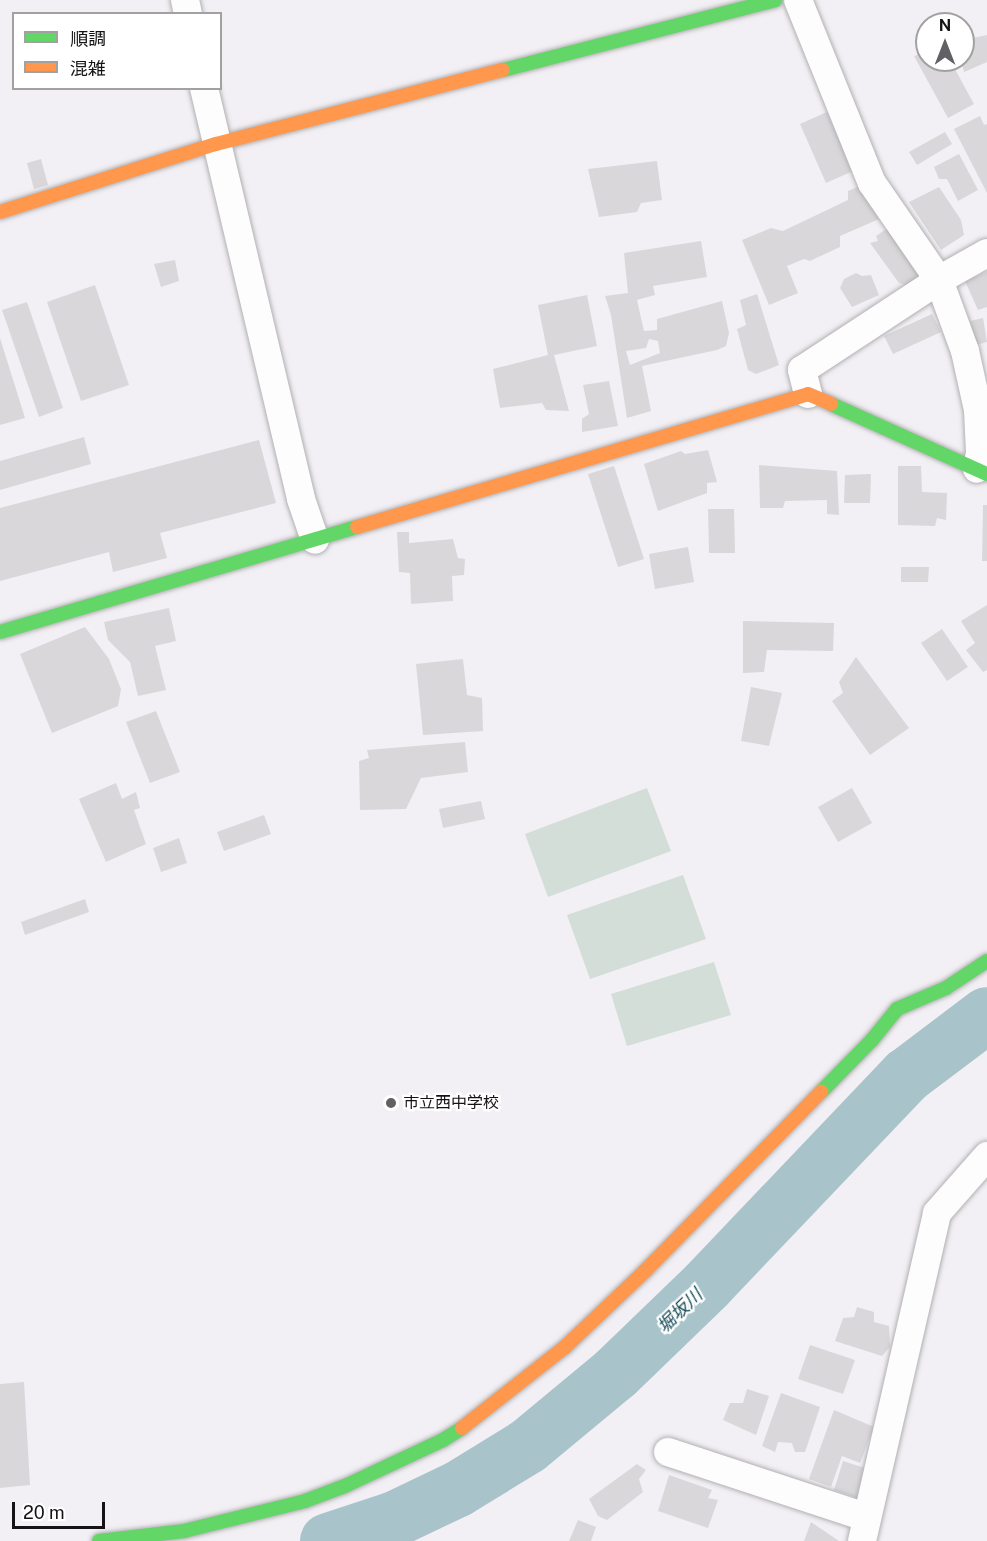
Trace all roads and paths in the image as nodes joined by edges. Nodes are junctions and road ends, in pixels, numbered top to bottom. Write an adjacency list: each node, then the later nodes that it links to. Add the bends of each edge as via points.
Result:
1 (775, 0): 4 (street)
2 (798, 0): 7 (street, via 872,183)
3 (204, 90): 4 (street)
4 (216, 144): 5 (street); 10 (street, via 301,499)
5 (0, 212)
6 (987, 253): 7 (street)
7 (939, 280): 8 (street, via 802,370); 9 (street, via 965,351 978,410)
8 (808, 394): 9 (street); 10 (street)
9 (982, 472)
10 (315, 540): 11 (street)
11 (0, 632)
12 (987, 961): 16 (street, via 946,988 897,1009 872,1040 646,1270 565,1347 470,1423 415,1453 305,1501 184,1532)
13 (987, 1156): 15 (street, via 937,1213)
14 (668, 1452): 15 (street)
15 (864, 1529)
16 (99, 1541)

